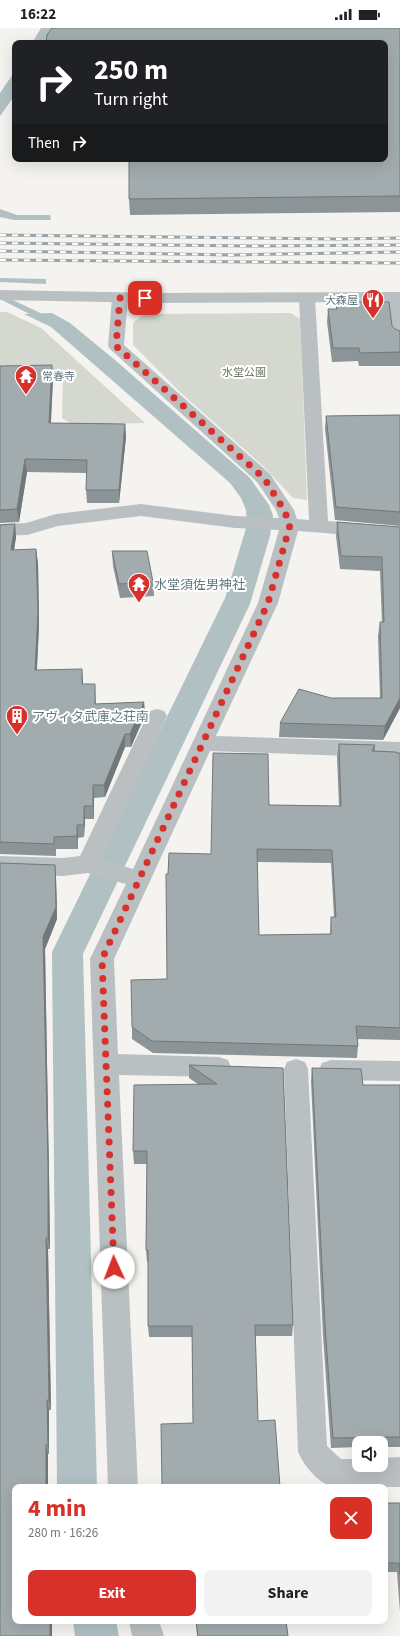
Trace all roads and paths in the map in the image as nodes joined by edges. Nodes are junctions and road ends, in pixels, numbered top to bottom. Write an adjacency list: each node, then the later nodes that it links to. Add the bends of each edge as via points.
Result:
1 (0, 295): 3 (street)
2 (398, 297): 4 (street); 5 (street)
3 (120, 298): 4 (street); 6 (street, via 116,346 264,478 284,510)
4 (307, 298): 7 (street)
5 (400, 338)
6 (285, 525): 7 (street); 8 (street, via 235,522 141,510 56,520 27,529); 11 (street, via 268,603)
7 (319, 526): 9 (street)
8 (0, 530)
9 (400, 533)
10 (157, 716): 13 (street)
11 (203, 743): 12 (street); 15 (street)
12 (400, 750)
13 (88, 864): 14 (street, via 63,867); 15 (street)
14 (0, 865)
15 (133, 877): 16 (street, via 102,959)
16 (106, 1064): 17 (street); 20 (street)
17 (241, 1068)
18 (400, 1071): 19 (street, via 284,1069 313,1452 335,1474)
19 (400, 1472)
20 (122, 1484)
21 (145, 1624): 22 (street)
22 (148, 1636)

